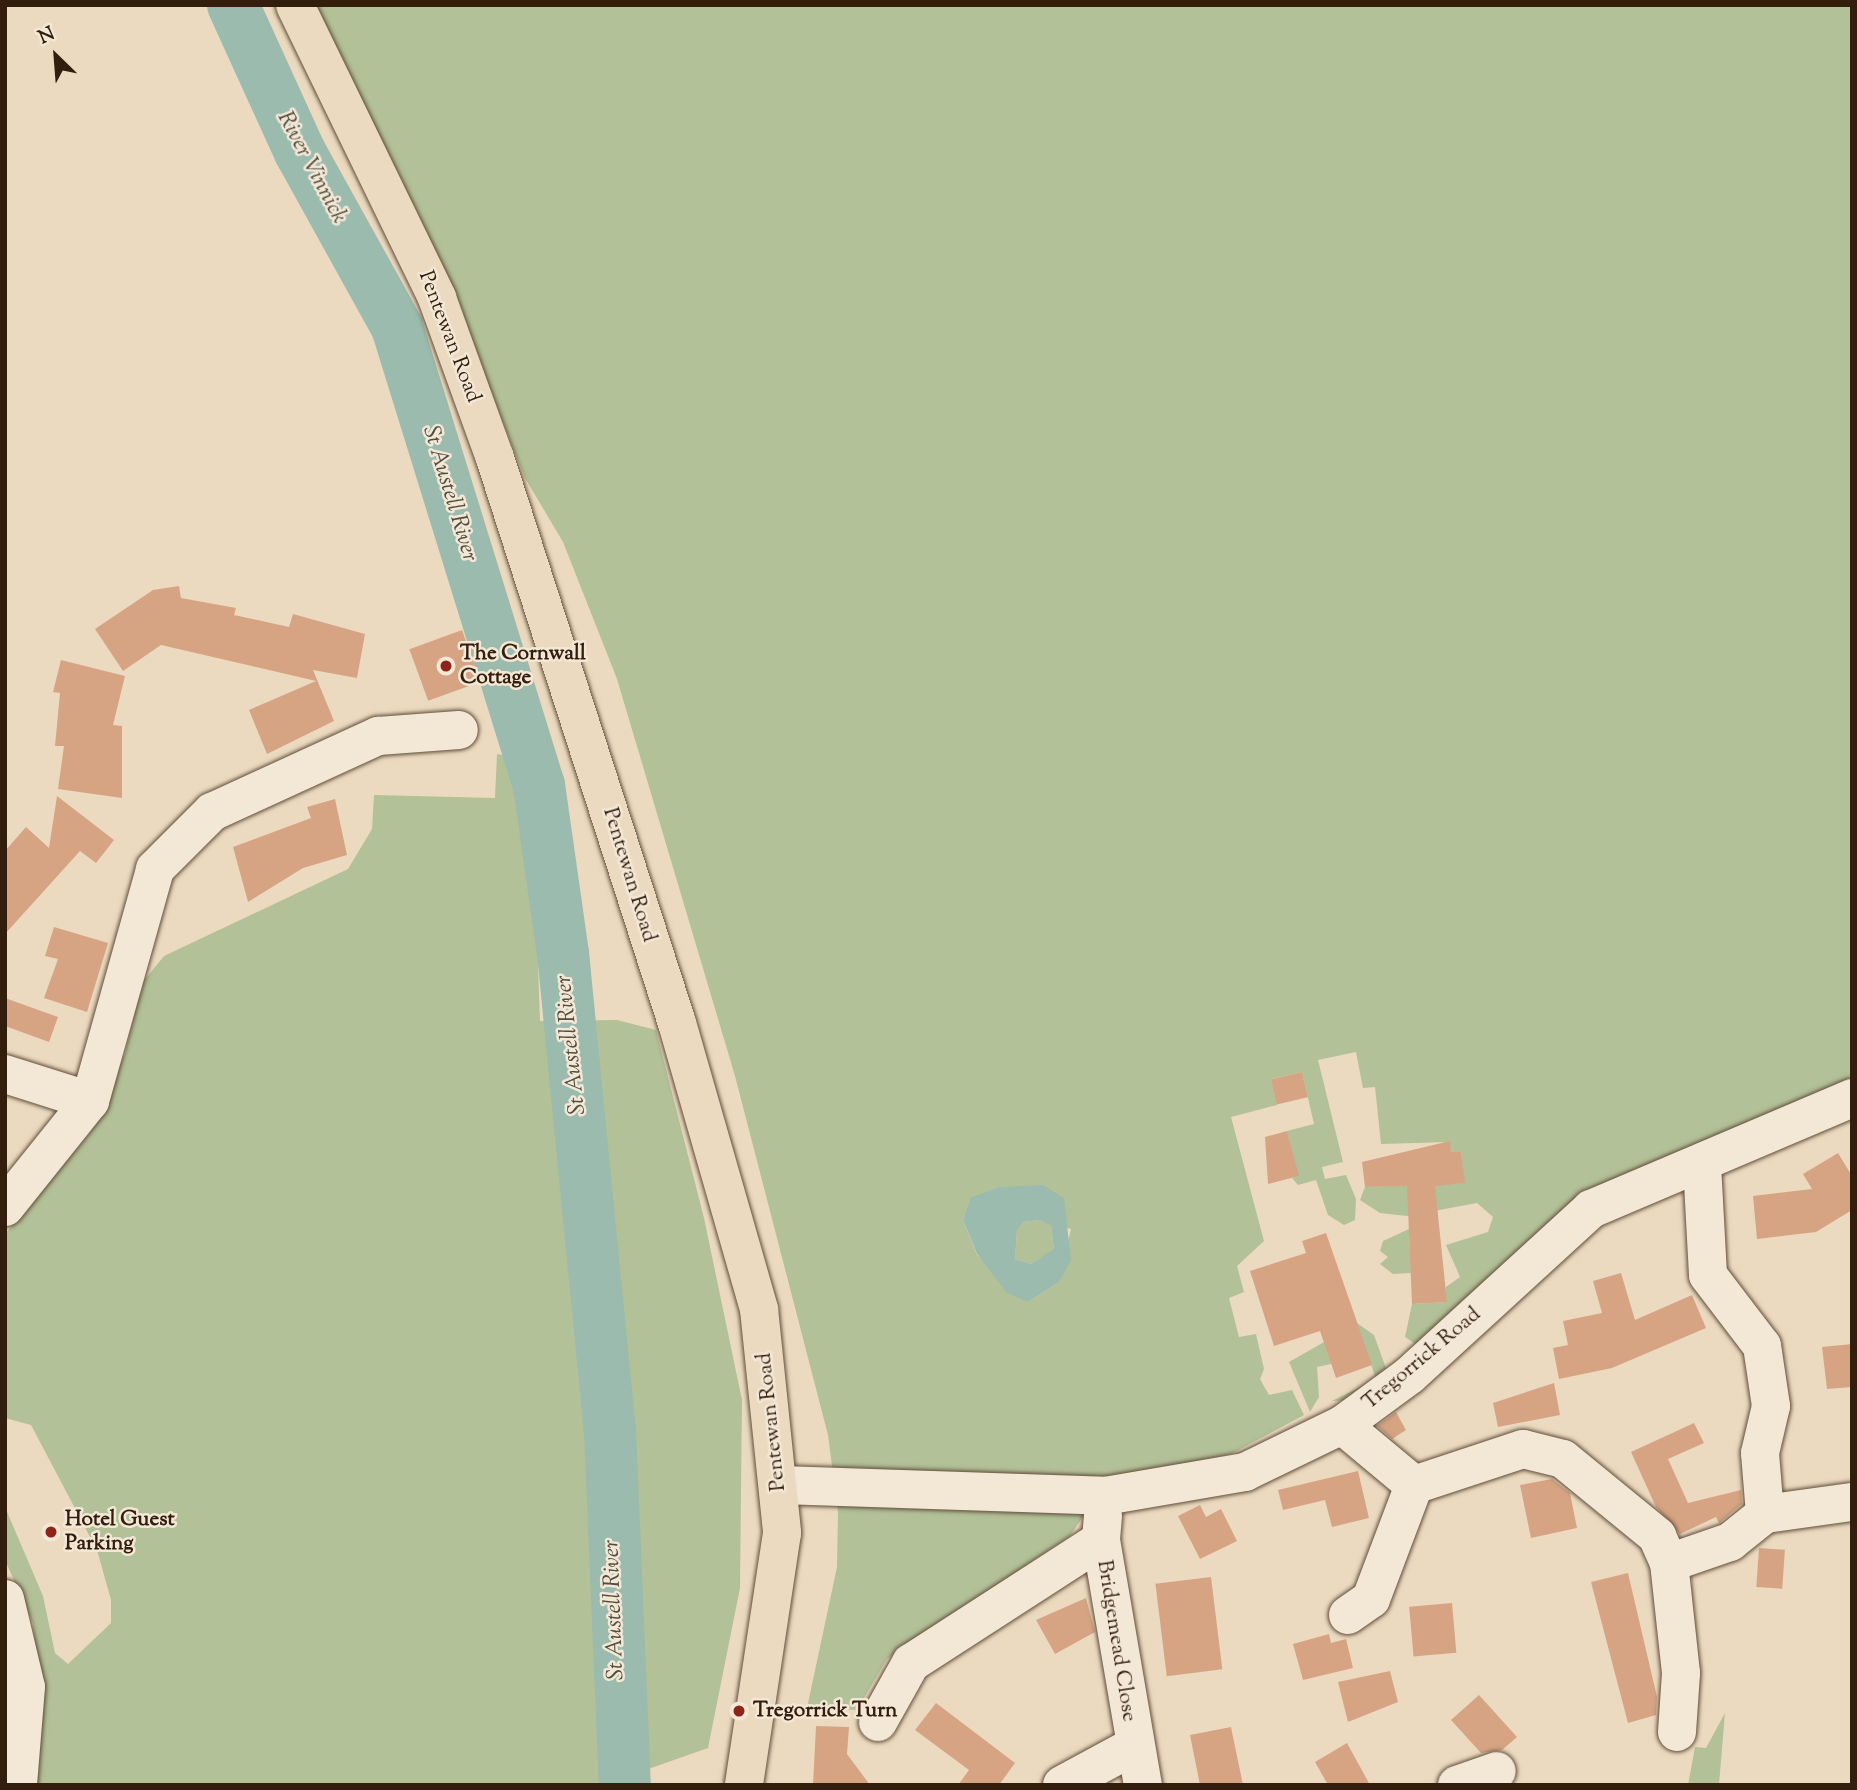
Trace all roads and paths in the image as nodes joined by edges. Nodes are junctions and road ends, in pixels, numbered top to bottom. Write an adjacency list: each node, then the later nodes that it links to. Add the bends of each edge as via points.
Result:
1 (295, 5): 9 (main road, Pentewan Road, via 437,298 495,458 732,1205 759,1309)
2 (459, 730): 5 (street, via 377,736 212,812 155,869)
3 (5, 1074): 5 (street)
4 (1852, 1098): 6 (street, Tregorrick Road)
5 (90, 1101): 7 (street)
6 (1702, 1166): 8 (street, Tregorrick Road, via 1591,1209 1410,1375); 13 (street, via 1708,1275 1762,1346 1771,1406 1760,1453)
7 (5, 1207)
8 (1342, 1425): 10 (street); 11 (street, Tregorrick Road, via 1245,1472)
9 (781, 1485): 11 (street, Tregorrick Road); 24 (main road, Pentewan Road, via 782,1533)
10 (1414, 1485): 15 (street, via 1522,1449 1563,1459 1657,1536); 17 (street, via 1371,1600)
11 (1105, 1496): 14 (street, Bridgemead Close)
12 (1852, 1502): 13 (street)
13 (1765, 1514): 15 (street, via 1730,1542)
14 (1101, 1540): 19 (street, via 911,1663); 21 (street, Bridgemead Close)
15 (1669, 1563): 20 (street, via 1681,1673)
16 (5, 1598): 18 (street, via 15,1621)
17 (1348, 1615)
18 (16, 1705): 23 (street)
19 (878, 1722)
20 (1676, 1732)
21 (1133, 1746): 25 (street); 26 (street, Bridgemead Close)
22 (1497, 1770): 27 (street)
23 (18, 1785)
24 (744, 1785)
25 (1062, 1785)
26 (1143, 1785)
27 (1457, 1785)

